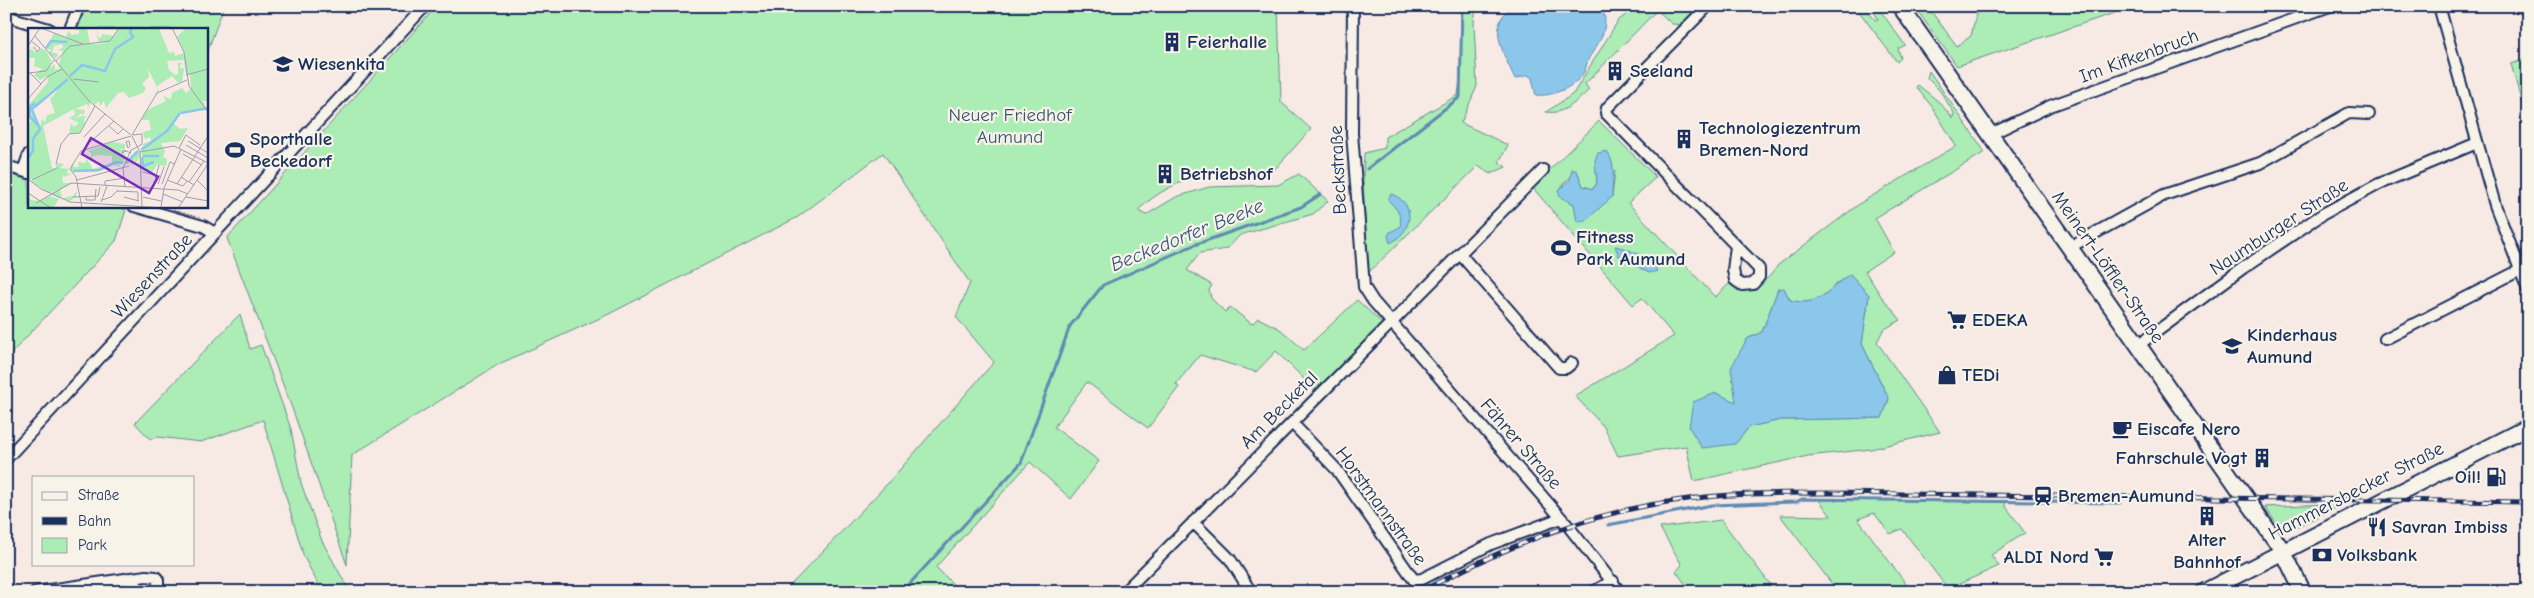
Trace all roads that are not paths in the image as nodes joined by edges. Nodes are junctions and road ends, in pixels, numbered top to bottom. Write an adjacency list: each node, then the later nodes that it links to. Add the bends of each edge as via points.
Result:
1 (79, 6): 10 (street)
2 (425, 6): 18 (street, Wiesenstraße)
3 (1353, 6): 24 (street, Beckstraße, via 1352,133 1364,287)
4 (1708, 6): 19 (street, via 1607,108 1607,116)
5 (1900, 6): 12 (street, Meinert-Löffler-Straße)
6 (2330, 6): 12 (street, Im Kifkenbruch, via 2050,106)
7 (2439, 6): 13 (street)
8 (6, 16): 9 (street)
9 (46, 28)
10 (70, 28)
11 (2369, 114): 20 (street, via 2349,113 2260,163 2164,195)
12 (1991, 134): 20 (street, Meinert-Löffler-Straße)
13 (2477, 143): 22 (street, via 2495,205); 26 (street, Naumburger Straße, via 2379,184 2323,214)
14 (6, 166): 16 (street)
15 (1543, 170): 21 (street, Am Becketal)
16 (26, 172)
17 (141, 208): 18 (street, via 203,226)
18 (215, 234): 30 (street, Wiesenstraße)
19 (1736, 246)
20 (2070, 247): 26 (street, Meinert-Löffler-Straße)
21 (1460, 254): 24 (street, Am Becketal); 27 (street, via 1559,368 1566,368)
22 (2524, 268): 23 (street); 25 (street)
23 (2528, 290)
24 (1392, 322): 28 (street, Am Becketal); 31 (street, Fährer Straße)
25 (2385, 339)
26 (2137, 346): 33 (street, Meinert-Löffler-Straße)
27 (1572, 363)
28 (1292, 423): 31 (street, Horstmannstraße, via 1337,470 1414,580 1491,544); 32 (street, Am Becketal)
29 (2528, 427): 33 (street, Hammersbecker Straße)
30 (6, 459)
31 (1561, 518): 35 (street, Fährer Straße)
32 (1193, 522): 40 (street, Am Becketal); 41 (street, via 1230,559)
33 (2283, 551): 44 (street, Hammersbecker Straße); 45 (street, Meinert-Löffler-Straße)
34 (129, 578): 36 (street); 38 (street); 39 (street, via 156,577 160,583)
35 (1613, 581): 42 (street); 43 (street, Fährer Straße)
36 (73, 589): 37 (street)
37 (35, 592)
38 (144, 592)
39 (158, 592)
40 (1124, 592)
41 (1252, 592)
42 (1592, 592)
43 (1620, 592)
44 (2204, 592)
45 (2303, 592)

